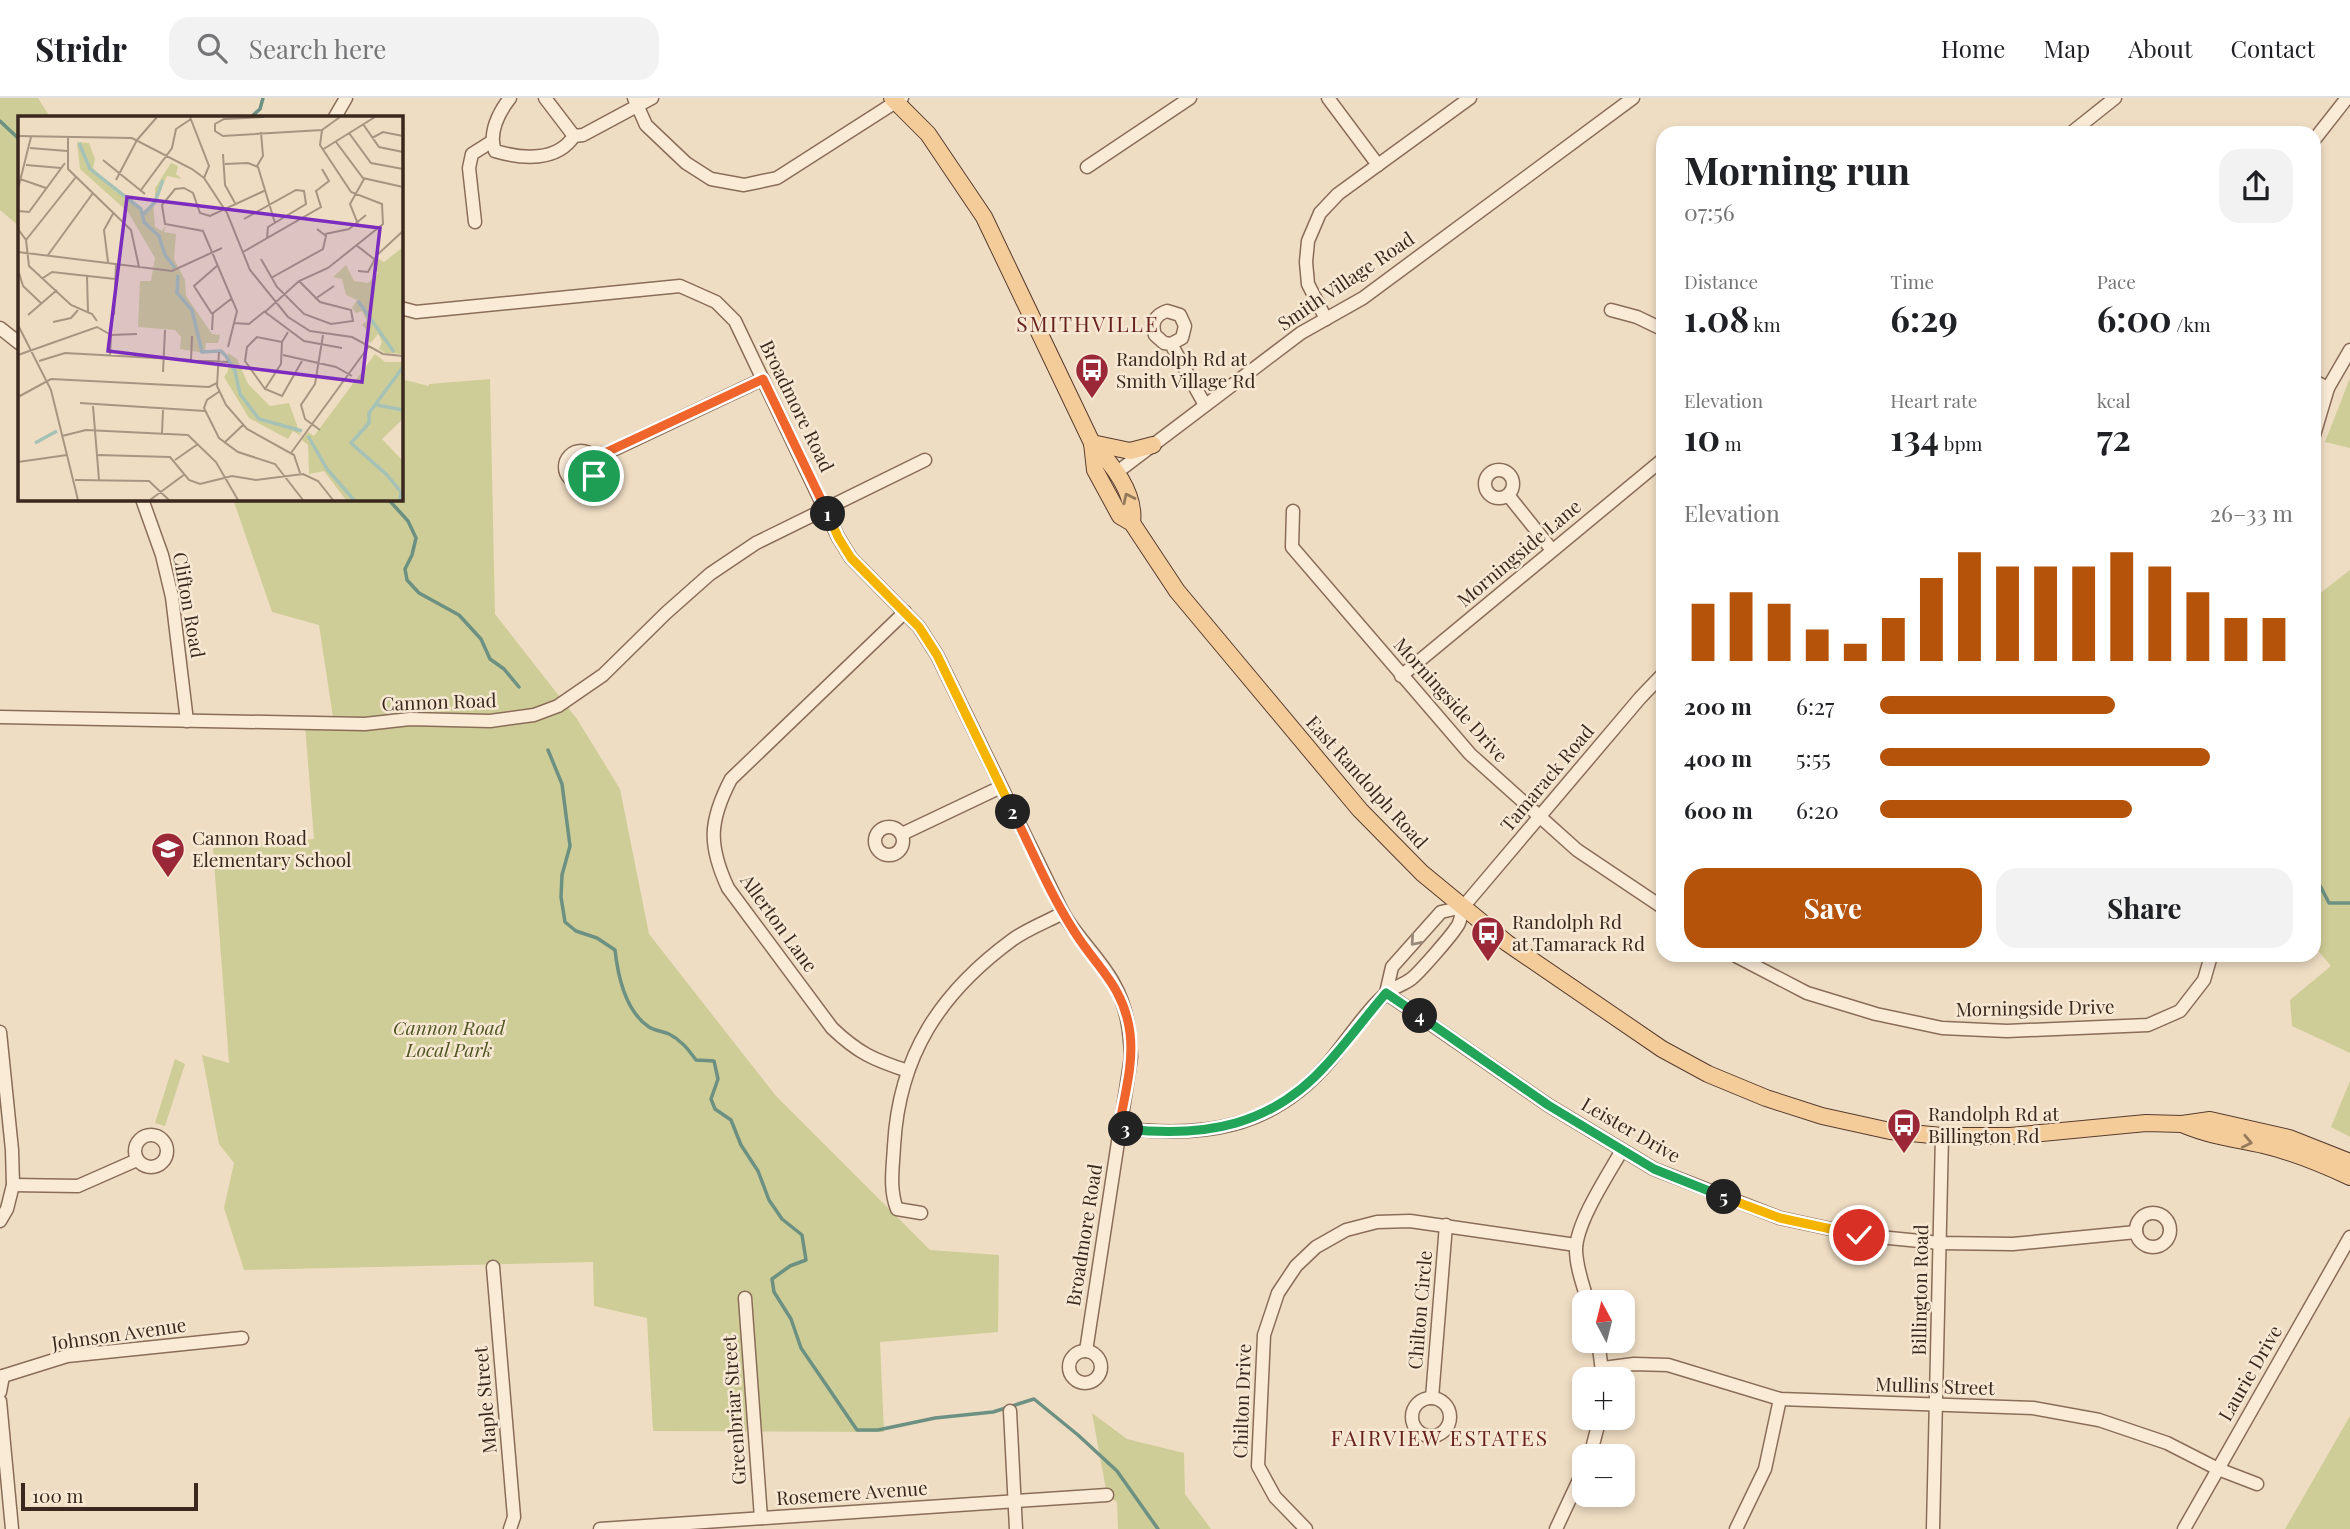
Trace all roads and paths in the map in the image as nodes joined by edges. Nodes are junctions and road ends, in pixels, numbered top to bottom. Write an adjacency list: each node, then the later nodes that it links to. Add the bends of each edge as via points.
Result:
1 (346, 98): 13 (street)
2 (510, 98): 17 (street)
3 (545, 98): 16 (street)
4 (652, 98): 12 (street)
5 (1190, 98): 19 (street)
6 (1328, 98): 18 (street)
7 (1470, 98): 18 (street)
8 (1633, 98): 23 (street, Smith Village Road, via 1363,298)
9 (2115, 98): 14 (street)
10 (2347, 98): 15 (street)
11 (897, 100): 12 (street, via 777,178 744,185 711,179 686,163 646,125); 34 (main road, East Randolph Road, via 928,134 984,217)
12 (635, 102): 16 (street, via 583,135)
13 (336, 116)
14 (2080, 126)
15 (2321, 131)
16 (574, 136): 17 (street, via 555,153 528,157 495,151)
17 (491, 142): 20 (street, via 472,154 469,169)
18 (1378, 164): 23 (street, via 1320,213 1308,241 1308,284)
19 (1087, 167)
20 (475, 222)
21 (402, 308): 29 (street, Broadmore Road, via 416,312 680,286 716,302 735,321)
22 (1611, 310): 24 (street)
23 (1326, 319): 32 (street, Smith Village Road)
24 (1656, 326)
25 (0, 328): 26 (street)
26 (18, 342)
27 (1171, 344): 32 (street)
28 (2350, 350): 31 (street)
29 (763, 379): 36 (street); 42 (street, Broadmore Road)
30 (2321, 384): 31 (street)
31 (2328, 388): 33 (street)
32 (1205, 405): 35 (street, Smith Village Road)
33 (2321, 412)
34 (1092, 443): 35 (main road, via 1130,451); 39 (main road, East Randolph Road); 44 (main road, East Randolph Road, via 1102,483 1120,516)
35 (1153, 445): 39 (street, Smith Village Road)
36 (594, 458)
37 (925, 460): 42 (street, Cannon Road)
38 (1656, 465): 45 (street, Morningside Lane)
39 (1116, 473): 44 (main road, East Randolph Road, one-way to 39, via 1134,508)
40 (1508, 495): 45 (street)
41 (142, 500): 50 (street, Clifton Road, via 172,597)
42 (825, 507): 46 (street, Broadmore Road, via 851,558); 50 (street, Cannon Road, via 756,543 710,574 603,675 558,706 534,715 490,722)
43 (1293, 511): 47 (street, Morningside Drive, via 1292,547)
44 (1132, 523): 55 (main road, East Randolph Road, via 1177,591 1360,810)
45 (1552, 550): 47 (street, Morningside Lane)
46 (905, 612): 51 (street, Broadmore Road, via 937,655); 61 (street, Allerton Lane, via 731,779 718,803 712,836 718,868 728,888 832,1028 876,1061)
47 (1401, 676): 52 (street, Morningside Drive, via 1470,754)
48 (1656, 681): 52 (street, Tamarack Road)
49 (0, 717): 50 (street, Cannon Road)
50 (187, 721)
51 (1001, 788): 53 (street); 56 (street, Broadmore Road)
52 (1539, 817): 54 (street, Morningside Drive, via 1577,850); 55 (street, Tamarack Road)
53 (902, 834)
54 (1656, 902)
55 (1462, 907): 59 (street, Tamarack Road, via 1459,925 1412,978); 59 (street, Tamarack Road, one-way to 59, via 1441,912 1392,967); 64 (main road, East Randolph Road, via 1603,1010 1709,1074 1822,1116 1890,1131)
56 (1063, 913): 61 (street, via 1014,939 964,979 936,1016); 63 (street, Broadmore Road, via 1113,983 1126,1013 1131,1057)
57 (1748, 962): 58 (street, Morningside Drive, via 1807,993 1876,1014 1955,1028 2007,1031 2148,1025 2180,1010 2204,980)
58 (2209, 962)
59 (1386, 993): 63 (street, Tamarack Road, via 1297,1093 1256,1117 1194,1132); 65 (street, Leister Drive, via 1548,1105)
60 (0, 1032): 69 (street)
61 (908, 1071): 70 (street, via 895,1129 892,1195 897,1209)
62 (2182, 1124): 64 (main road, East Randolph Road); 67 (main road, East Randolph Road, via 2210,1120 2261,1130); 68 (main road, East Randolph Road, one-way to 68, via 2205,1134 2306,1158)
63 (1119, 1128): 81 (street, Broadmore Road)
64 (1942, 1136): 75 (street, Billington Road)
65 (1622, 1150): 75 (street, Leister Drive, via 1654,1169 1780,1218 1859,1235); 76 (street, via 1589,1208)
66 (137, 1160): 69 (street, via 78,1186)
67 (2350, 1162)
68 (2350, 1177)
69 (13, 1185): 71 (street)
70 (921, 1213)
71 (0, 1221)
72 (1446, 1225): 76 (street, Chilton Drive); 85 (street, Chilton Circle); 100 (street, Chilton Drive, via 1377,1222 1346,1230 1316,1247 1278,1293 1264,1335 1258,1466 1276,1497)
73 (2136, 1232): 75 (street, Leister Drive, via 2012,1244)
74 (2350, 1237): 90 (street, Laurie Drive)
75 (1940, 1243): 88 (street, Billington Road)
76 (1576, 1245): 78 (street)
77 (494, 1267): 97 (street, Maple Street, via 513,1517)
78 (1585, 1290)
79 (745, 1298): 95 (street, Greenbriar Street)
80 (242, 1338): 83 (street, Johnson Avenue, via 67,1356)
81 (1086, 1351)
82 (1625, 1367): 86 (street, Mullins Street, via 1668,1365)
83 (1, 1375): 84 (street)
84 (0, 1392)
85 (1432, 1398)
86 (1780, 1399): 88 (street, Mullins Street); 102 (street, via 1765,1469)
87 (0, 1401): 96 (street)
88 (1937, 1406): 90 (street, Mullins Street, via 2033,1408 2099,1420 2166,1443); 103 (street, Billington Road)
89 (1010, 1410): 94 (street)
90 (2218, 1469): 91 (street, Mullins Street); 104 (street, Laurie Drive)
91 (2257, 1484)
92 (1107, 1495): 94 (street, Rosemere Avenue)
93 (1572, 1495): 101 (street)
94 (1014, 1502): 95 (street, Rosemere Avenue); 99 (street)
95 (761, 1518): 98 (street, Rosemere Avenue)
96 (12, 1529)
97 (510, 1529)
98 (600, 1529)
99 (1016, 1529)
100 (1306, 1529)
101 (1556, 1529)
102 (1736, 1529)
103 (1933, 1529)
104 (2184, 1529)

